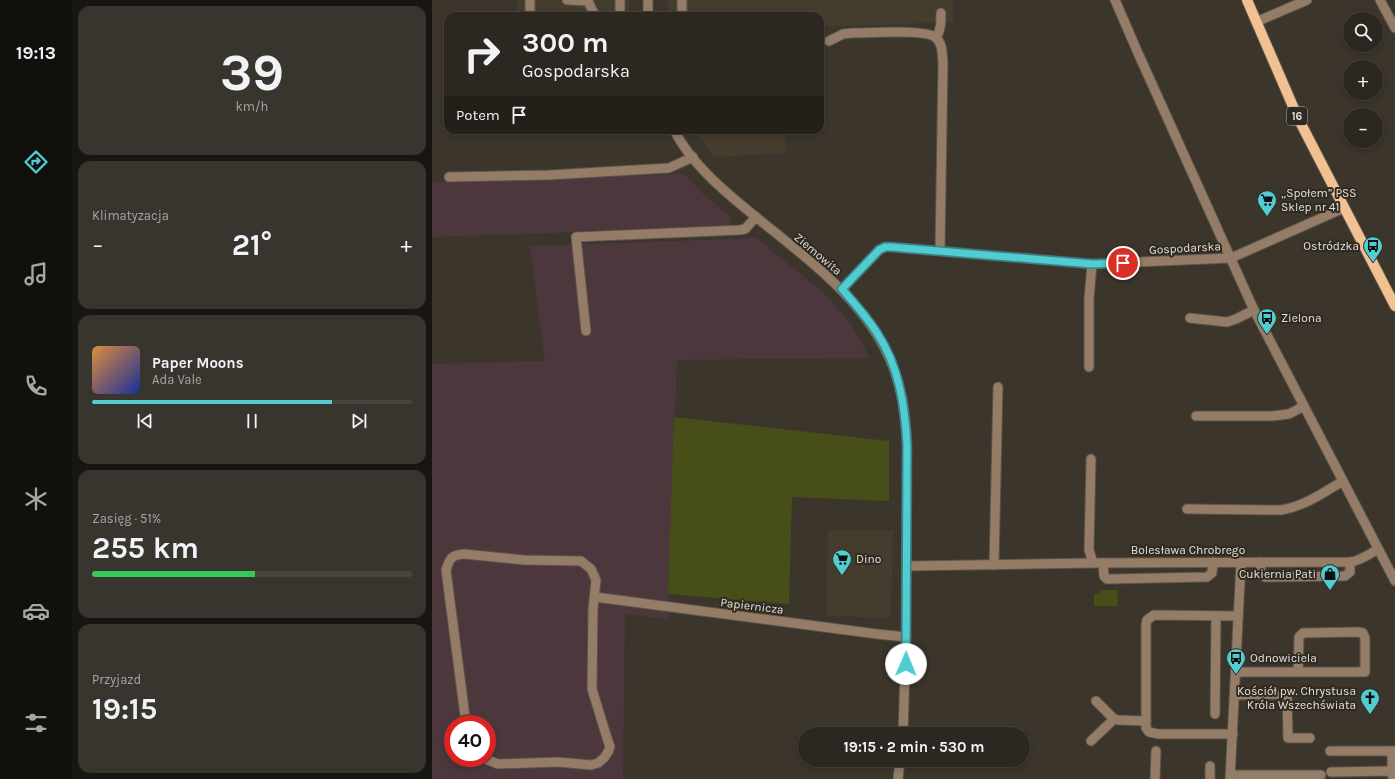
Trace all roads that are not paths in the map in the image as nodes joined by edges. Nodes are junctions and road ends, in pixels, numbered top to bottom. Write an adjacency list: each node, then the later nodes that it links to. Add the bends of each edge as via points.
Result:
1 (530, 0): 10 (street)
2 (567, 0): 11 (street, via 588,1)
3 (620, 0): 12 (street)
4 (648, 0): 13 (street)
5 (682, 0): 14 (street)
6 (1115, 0): 26 (street)
7 (1247, 0): 16 (main road, 16)
8 (1307, 0): 16 (street)
9 (1380, 0): 17 (street)
10 (530, 12)
11 (593, 12)
12 (620, 12)
13 (648, 12)
14 (682, 12)
15 (941, 13): 18 (street, via 940,33)
16 (1256, 22): 23 (main road, 16, via 1298,118)
17 (1395, 28)
18 (936, 38): 19 (street, via 921,33 852,33 843,34); 25 (street, via 940,43 943,63)
19 (829, 41)
20 (677, 134): 21 (street, Ziemowita)
21 (693, 157): 22 (street, via 669,168); 24 (street, Ziemowita, via 715,182)
22 (448, 178)
23 (1344, 208): 26 (street, Gospodarska); 29 (main road, 16)
24 (756, 217): 28 (street, Ziemowita); 32 (street, via 745,229 740,230 576,237)
25 (940, 250): 27 (street, Gospodarska); 28 (street, Gospodarska, via 885,247 879,250)
26 (1230, 258): 27 (street, Gospodarska); 30 (street)
27 (1092, 264): 33 (street)
28 (842, 289): 48 (street, Ziemowita, via 878,334 895,371 901,393 907,445)
29 (1395, 306)
30 (1254, 310): 31 (street, via 1227,322); 35 (street)
31 (1190, 318)
32 (586, 331)
33 (1088, 367)
34 (998, 387): 47 (street)
35 (1304, 406): 36 (street, via 1289,414 1272,416); 38 (street)
36 (1196, 416)
37 (1091, 459): 46 (street, via 1089,550)
38 (1343, 481): 39 (street, via 1293,508); 40 (street)
39 (1187, 509)
40 (1378, 549): 45 (street, Bolesława Chrobrego, via 1355,562); 49 (street)
41 (1103, 562): 42 (street, Bolesława Chrobrego); 42 (street, via 1104,576 1110,579 1207,577 1212,573); 46 (street, Bolesława Chrobrego)
42 (1213, 562): 43 (street, Bolesława Chrobrego)
43 (1241, 562): 44 (street, Bolesława Chrobrego); 52 (street)
44 (1260, 562): 45 (street, Bolesława Chrobrego); 45 (street, via 1261,574 1265,577 1345,576 1350,572)
45 (1350, 562)
46 (1093, 563): 47 (street, Bolesława Chrobrego)
47 (994, 564): 48 (street, Bolesława Chrobrego)
48 (907, 566): 53 (street, Ziemowita)
49 (1395, 581)
50 (595, 597): 53 (street, Papiernicza); 59 (street, via 596,580 591,569 581,561 524,560 464,554 455,555 449,560 446,570); 69 (street, via 592,689 610,747 608,752 598,763 591,765 558,762)
51 (1216, 616): 52 (street); 58 (street); 61 (street, via 1154,615 1147,620)
52 (1238, 616): 54 (street)
53 (906, 637): 62 (street, Ziemowita)
54 (1236, 672): 55 (street); 56 (street)
55 (1298, 672): 55 (street, via 1365,672 1363,633 1303,633 1299,637)
56 (1235, 695): 63 (street); 64 (street, via 1287,694 1288,738)
57 (1096, 701): 60 (street)
58 (1215, 714)
59 (465, 715)
60 (1114, 718): 61 (street); 65 (street)
61 (1146, 720): 63 (street, via 1146,728 1153,734)
62 (903, 727)
63 (1233, 734): 75 (street)
64 (1310, 738)
65 (1091, 741)
66 (1156, 751): 78 (street)
67 (1330, 751): 68 (street)
68 (1393, 751): 74 (street)
69 (496, 763)
70 (1210, 766): 79 (street)
71 (899, 767): 77 (street)
72 (1331, 772): 74 (street)
73 (1321, 775): 76 (street)
74 (1393, 775)
75 (1230, 777): 76 (street)
76 (1289, 778)
77 (898, 779)
78 (1155, 779)
79 (1210, 779)

